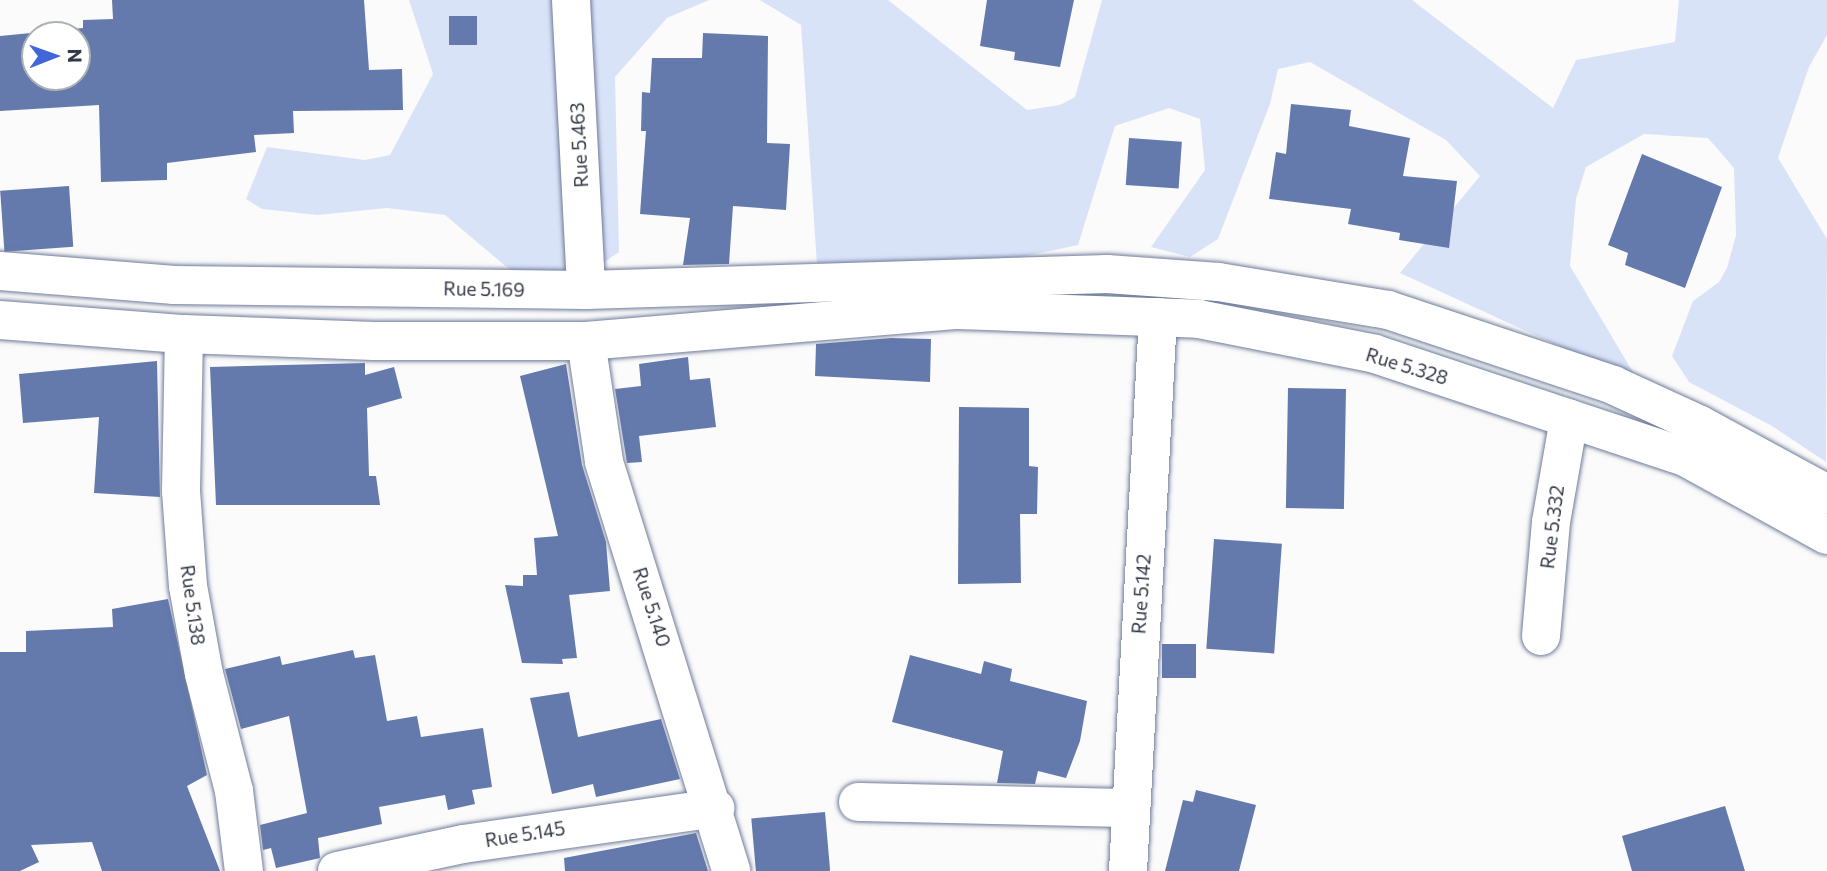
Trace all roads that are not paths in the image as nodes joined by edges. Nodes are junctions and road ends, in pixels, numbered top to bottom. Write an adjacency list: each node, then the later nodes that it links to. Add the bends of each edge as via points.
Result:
1 (571, 0): 3 (main road, Rue 5.463)
2 (0, 271): 3 (main road, Rue 5.169, via 174,285)
3 (586, 290): 4 (main road, Rue 5.169)
4 (963, 293): 5 (main road, Rue 5.328); 8 (main road); 10 (main road, via 1107,274 1194,280 1388,310 1612,385 1700,425)
5 (1158, 317): 9 (main road, Rue 5.328, via 1199,319 1374,354); 15 (main road, Rue 5.142)
6 (0, 320): 7 (main road)
7 (184, 334): 8 (main road, via 374,341); 16 (main road, Rue 5.138, via 181,491 188,586 204,674 234,791)
8 (586, 341): 14 (main road, Rue 5.140, via 604,462)
9 (1569, 419): 11 (main road, Rue 5.328, via 1687,458); 12 (main road, Rue 5.332, via 1551,522)
10 (1827, 494)
11 (1827, 535)
12 (1541, 636)
13 (858, 802): 15 (main road)
14 (715, 808): 17 (main road, Rue 5.145, via 463,844); 18 (main road, Rue 5.140)
15 (1128, 808): 19 (main road, Rue 5.142)
16 (244, 871)
17 (337, 871)
18 (731, 871)
19 (1128, 871)

